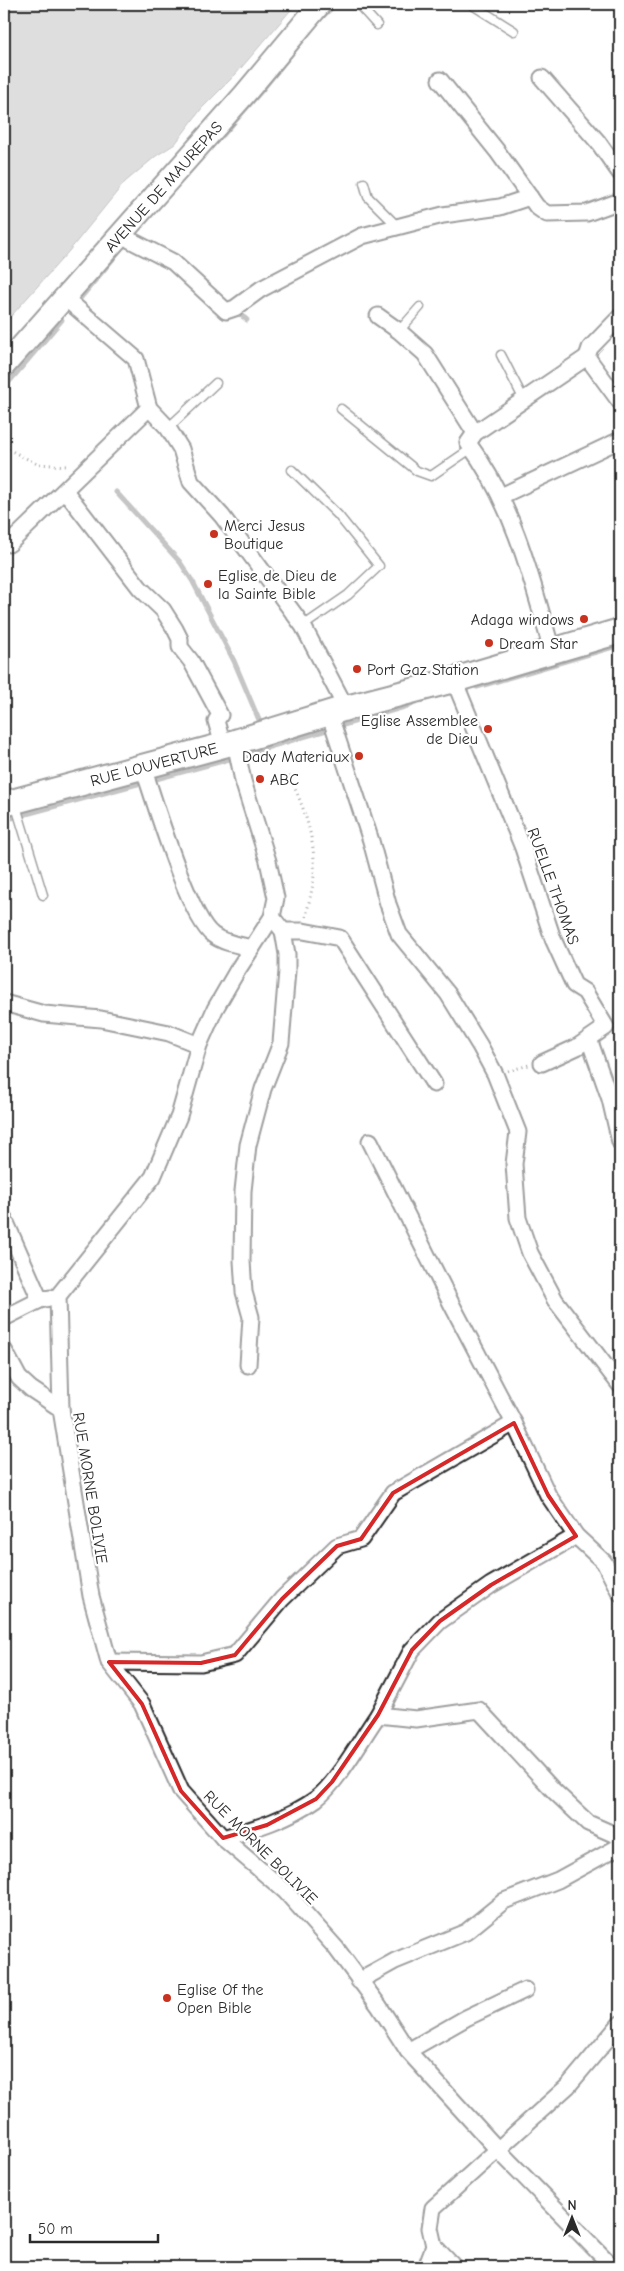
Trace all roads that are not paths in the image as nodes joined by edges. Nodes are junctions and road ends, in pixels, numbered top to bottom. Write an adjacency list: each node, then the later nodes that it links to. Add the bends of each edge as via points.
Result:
1 (320, 4): 13 (street, AVENUE DE MAUREPAS)
2 (358, 4): 4 (lane)
3 (471, 4): 5 (lane)
4 (377, 25)
5 (514, 31)
6 (542, 78): 8 (street, via 598,142)
7 (440, 80): 10 (street)
8 (620, 173)
9 (364, 184): 12 (lane, via 368,197)
10 (530, 197): 11 (street, via 547,214 587,213); 12 (street)
11 (620, 201)
12 (397, 226): 13 (street, via 346,243 226,311 172,262)
13 (126, 237): 14 (street, AVENUE DE MAUREPAS)
14 (65, 298): 21 (street, AVENUE DE MAUREPAS); 25 (street, via 136,359)
15 (420, 307): 18 (lane)
16 (378, 316): 18 (street)
17 (620, 317): 20 (street, via 590,348)
18 (399, 331): 28 (street, via 425,354)
19 (501, 355): 23 (lane)
20 (587, 357): 23 (street); 24 (street)
21 (4, 366)
22 (216, 383): 27 (lane)
23 (524, 400): 28 (street)
24 (620, 402)
25 (149, 408): 27 (street); 31 (street)
26 (341, 409): 28 (lane, via 417,471 431,476)
27 (168, 428): 34 (street, via 181,450 191,482 222,516)
28 (473, 440): 32 (street)
29 (620, 440): 32 (street)
30 (292, 470): 34 (lane, via 338,515 379,566 348,595)
31 (66, 492): 33 (street); 39 (street, via 176,629 180,647 220,715 216,721)
32 (501, 496): 36 (street, via 530,573)
33 (10, 544)
34 (303, 626): 38 (street)
35 (620, 631): 36 (main road, RUE LOUVERTURE)
36 (552, 650): 37 (main road, RUE LOUVERTURE)
37 (454, 680): 38 (main road, RUE LOUVERTURE); 47 (street, RUELLE THOMAS, via 523,848 553,939 574,985 586,992 606,1027)
38 (336, 719): 39 (main road, RUE LOUVERTURE); 59 (street, via 388,904 400,934 448,994 495,1074 518,1132 514,1164 518,1218 530,1253 555,1300)
39 (234, 750): 40 (main road, RUE LOUVERTURE); 43 (street, via 268,861 276,898)
40 (147, 777): 41 (main road, RUE LOUVERTURE); 45 (street, via 201,923 213,935)
41 (14, 810): 42 (lane)
42 (43, 895)
43 (272, 917): 44 (street); 45 (street)
44 (283, 931): 50 (street, via 303,930 340,938); 58 (street, via 288,971 281,1043 263,1089 248,1145 243,1191 242,1261 244,1292 251,1317)
45 (252, 948): 48 (street, via 215,1009)
46 (4, 1003): 48 (street, via 44,1014 110,1021 169,1034)
47 (589, 1039): 49 (street, RUELLE THOMAS); 52 (street, via 610,1099)
48 (199, 1045): 54 (street, via 180,1116 153,1177)
49 (542, 1063)
50 (434, 1084)
51 (370, 1141): 61 (street)
52 (620, 1142)
53 (4, 1218): 55 (street)
54 (58, 1296): 55 (street); 60 (street, RUE MORNE BOLIVIE)
55 (40, 1300): 56 (street)
56 (4, 1318)
57 (4, 1350): 60 (street, via 19,1378)
58 (248, 1365)
59 (620, 1385)
60 (61, 1409): 64 (street, RUE MORNE BOLIVIE, via 91,1596)
61 (514, 1423): 62 (street, via 548,1495); 64 (street, via 393,1494 361,1539 337,1546 282,1599 235,1655 201,1663)
62 (576, 1536): 63 (street, via 604,1562); 65 (street, via 491,1585 440,1621 412,1650)
63 (620, 1592)
64 (109, 1662): 67 (street, RUE MORNE BOLIVIE, via 142,1704 181,1791)
65 (378, 1715): 66 (street, via 416,1719 479,1710 588,1823); 67 (street, via 332,1782 316,1799 267,1825)
66 (620, 1837)
67 (223, 1838): 69 (street, RUE MORNE BOLIVIE, via 284,1891 336,1948)
68 (620, 1846): 69 (street, via 558,1880 504,1902 466,1932 395,1961)
69 (359, 1981): 72 (street, RUE MORNE BOLIVIE)
70 (525, 1990): 72 (street)
71 (620, 2024): 73 (street, via 568,2086)
72 (408, 2051): 73 (street, RUE MORNE BOLIVIE)
73 (499, 2151): 74 (street, via 433,2208 430,2228); 77 (street, RUE MORNE BOLIVIE)
74 (434, 2246): 75 (street); 76 (street)
75 (426, 2267)
76 (454, 2267)
77 (613, 2267)

